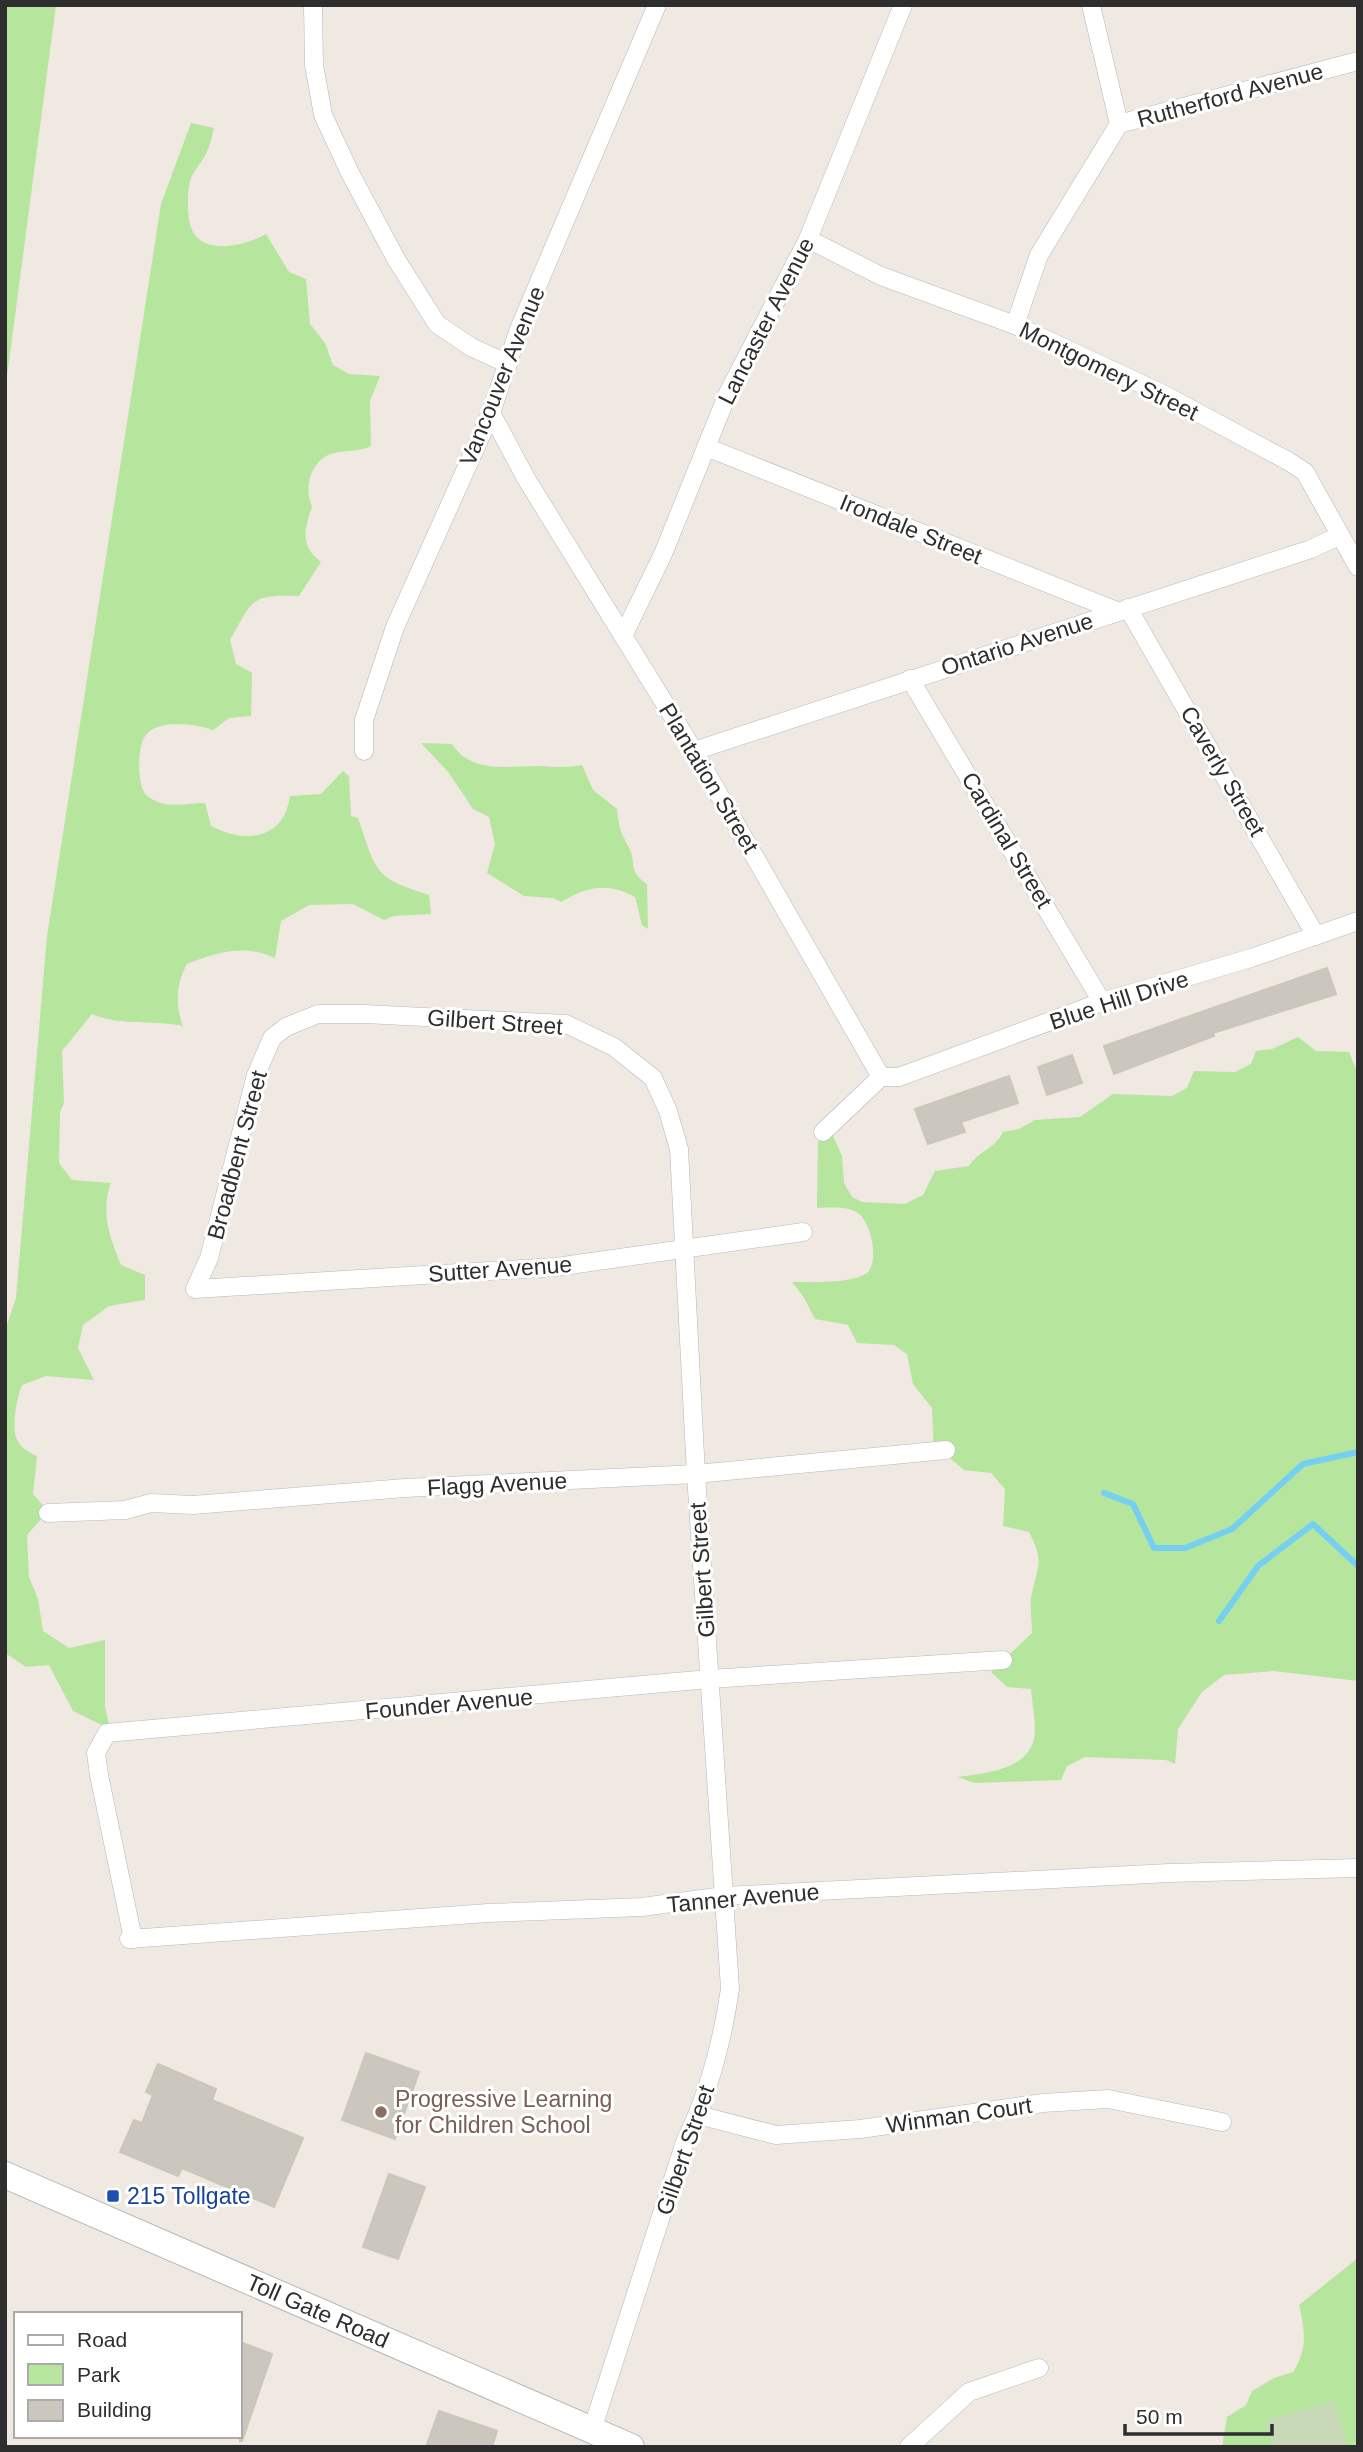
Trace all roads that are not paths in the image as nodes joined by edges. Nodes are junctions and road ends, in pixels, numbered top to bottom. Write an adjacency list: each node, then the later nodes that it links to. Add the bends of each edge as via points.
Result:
1 (313, 5): 9 (street, via 314,65 323,115 396,259 437,324)
2 (657, 5): 9 (street, Vancouver Avenue, via 519,329)
3 (903, 5): 7 (street, Lancaster Avenue)
4 (1091, 5): 6 (street)
5 (1357, 64): 6 (street, Rutherford Avenue)
6 (1119, 124): 8 (street, Rutherford Avenue, via 1039,255)
7 (808, 239): 8 (street, Montgomery Street, via 881,276); 11 (street, Lancaster Avenue, via 728,393)
8 (1015, 325): 12 (street, Montgomery Street, via 1163,394 1289,461 1305,472)
9 (508, 365): 10 (street, Vancouver Avenue)
10 (491, 413): 15 (street, Plantation Street); 17 (street, Vancouver Avenue, via 394,627 364,720)
11 (706, 447): 14 (street, Irondale Street); 15 (street, Lancaster Avenue)
12 (1339, 536): 13 (street, Montgomery Street); 14 (street, Ontario Avenue)
13 (1358, 567)
14 (1123, 609): 16 (street, Ontario Avenue); 20 (street, Caverly Street)
15 (624, 636): 18 (street, Plantation Street)
16 (910, 679): 18 (street, Ontario Avenue); 21 (street, Cardinal Street)
17 (364, 751)
18 (694, 751): 23 (street, Plantation Street)
19 (1358, 921): 20 (street, Blue Hill Drive)
20 (1316, 936): 21 (street, Blue Hill Drive)
21 (1102, 1002): 23 (street, Blue Hill Drive, via 899,1077)
22 (286, 1027): 26 (street, Gilbert Street, via 318,1014 566,1024 614,1047 653,1078 668,1111 679,1149); 27 (street, Broadbent Street, via 272,1038 256,1075 209,1258)
23 (881, 1077): 24 (street)
24 (823, 1132)
25 (803, 1232): 26 (street, Sutter Avenue)
26 (684, 1250): 27 (street, Sutter Avenue, via 556,1267); 29 (street, Gilbert Street)
27 (195, 1289)
28 (946, 1450): 29 (street, Flagg Avenue)
29 (696, 1474): 30 (street, Flagg Avenue, via 405,1488 193,1505 151,1503 125,1510); 32 (street, Gilbert Street)
30 (48, 1513)
31 (1003, 1660): 32 (street, Founder Avenue)
32 (709, 1679): 34 (street, Gilbert Street); 35 (street, Founder Avenue, via 107,1733 99,1743 97,1764)
33 (1358, 1868): 34 (street, Tanner Avenue)
34 (724, 1896): 35 (street, Tanner Avenue, via 642,1907 488,1913); 36 (street, Gilbert Street, via 730,1989 722,2042)
35 (131, 1939)
36 (698, 2115): 37 (street, Winman Court, via 776,2135 1108,2099); 40 (street, Gilbert Street, via 685,2142)
37 (1222, 2122)
38 (5, 2175): 40 (main road, Toll Gate Road)
39 (1039, 2368): 42 (street, via 969,2392)
40 (592, 2430): 41 (main road, Toll Gate Road)
41 (631, 2447)
42 (909, 2447)

